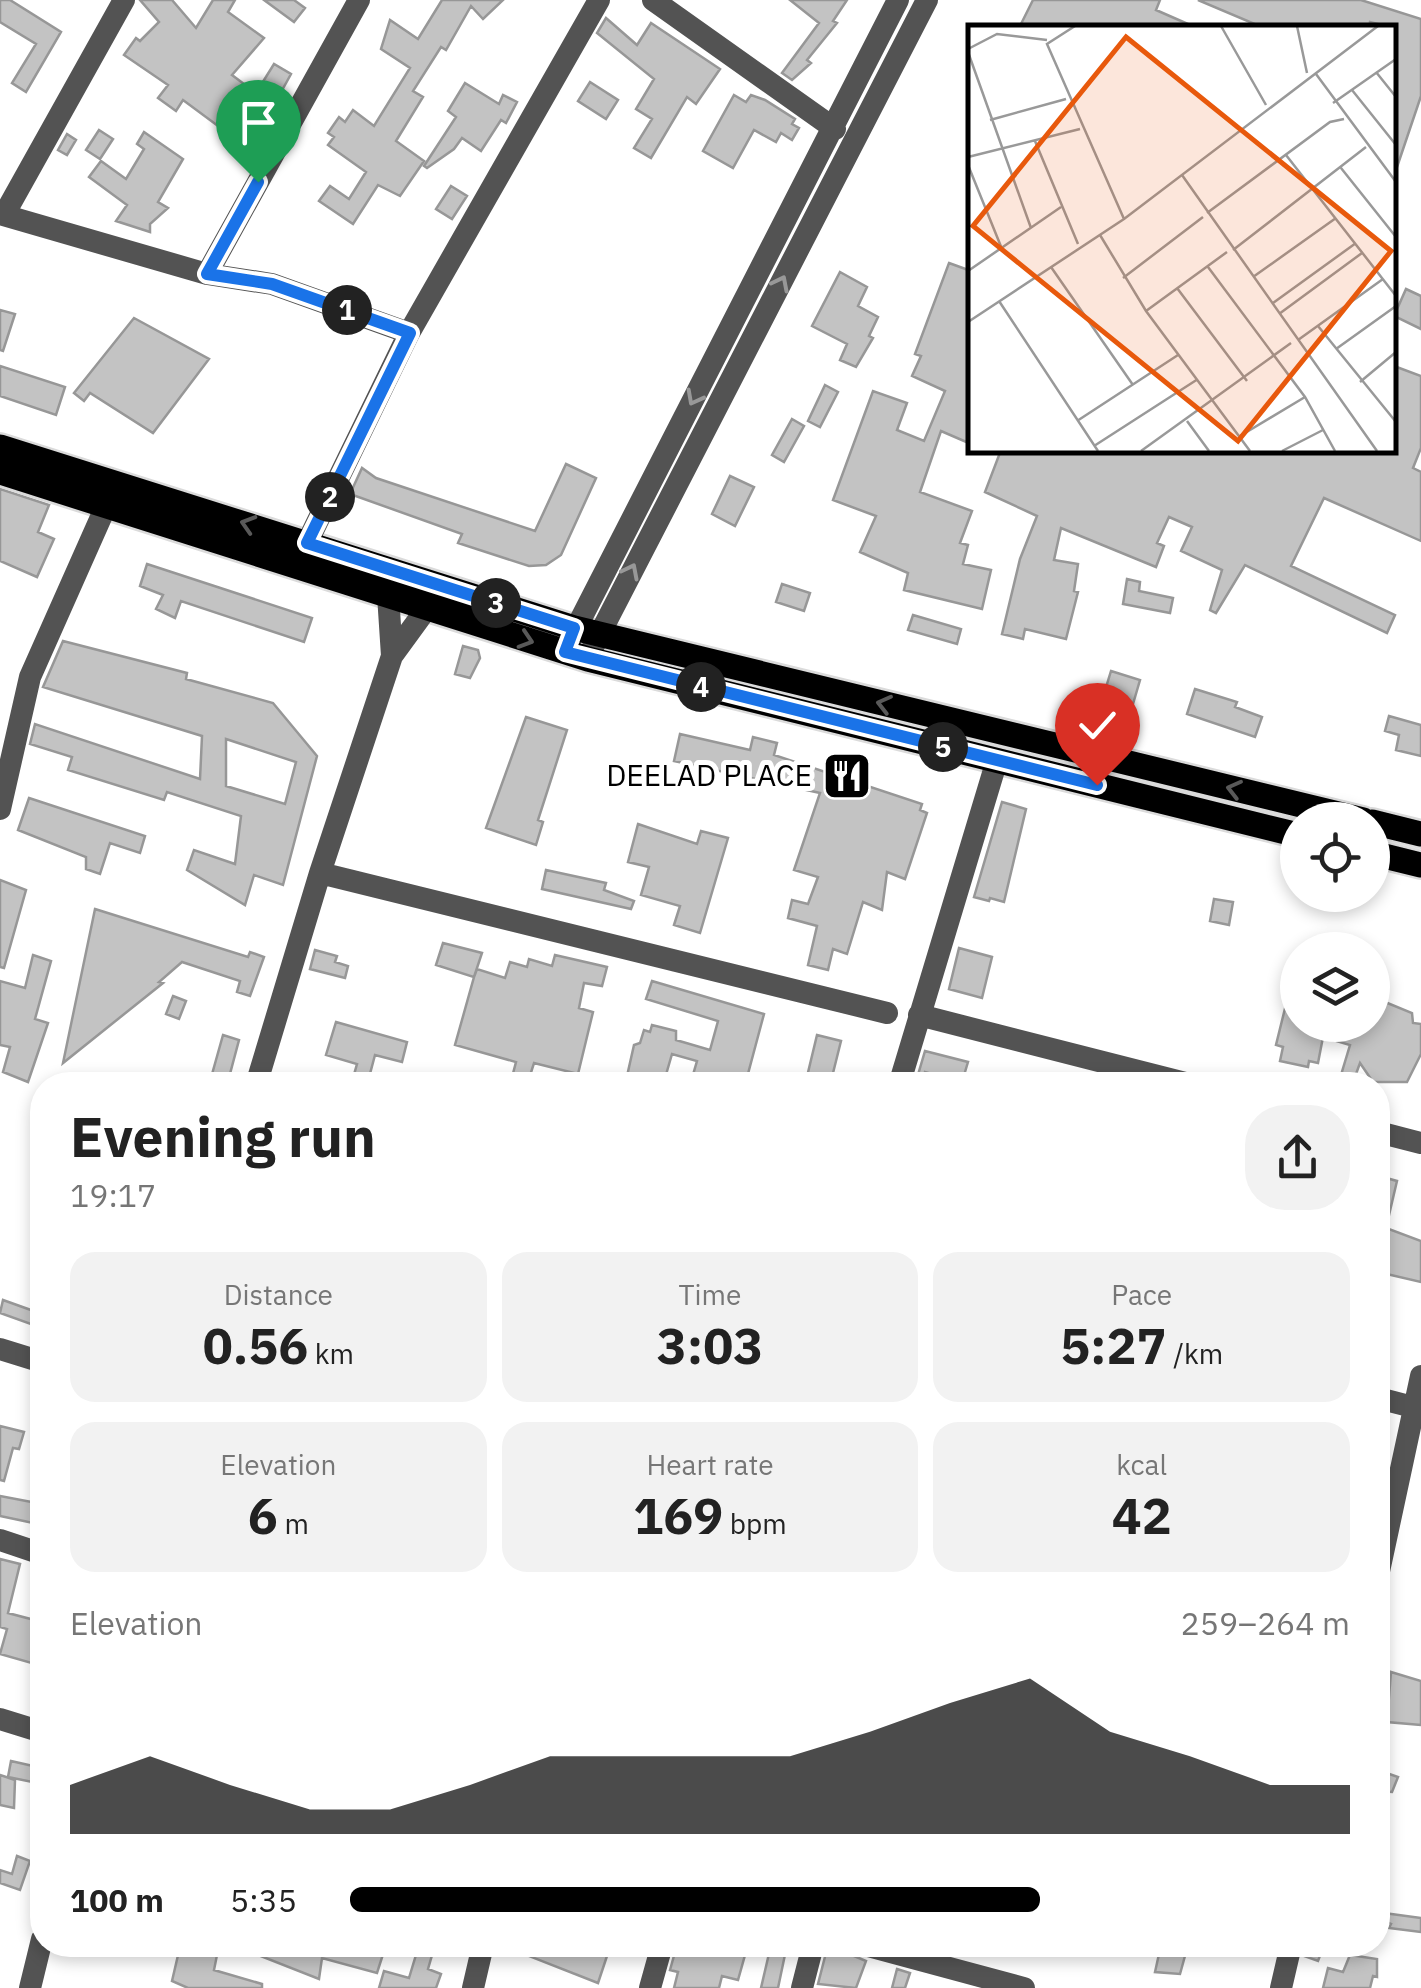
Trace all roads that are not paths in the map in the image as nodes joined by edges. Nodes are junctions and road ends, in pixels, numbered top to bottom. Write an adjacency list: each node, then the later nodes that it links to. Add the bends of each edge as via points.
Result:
1 (124, 0): 9 (street)
2 (359, 0): 10 (street)
3 (599, 0): 11 (street)
4 (653, 0): 8 (street)
5 (898, 0): 7 (street)
6 (927, 0): 7 (street)
7 (872, 81): 8 (street); 18 (street, one-way to 7)
8 (835, 128): 18 (street, one-way to 18)
9 (2, 214): 10 (street)
10 (207, 274): 11 (street, via 272,284)
11 (410, 333): 15 (street)
12 (0, 447): 15 (main road, one-way to 12)
13 (0, 472): 14 (main road)
14 (106, 506): 16 (main road); 22 (street, via 30,678)
15 (307, 543): 18 (main road)
16 (388, 594): 17 (main road); 19 (street)
17 (427, 608): 18 (main road, one-way to 18); 19 (street)
18 (581, 643): 20 (main road); 21 (main road, one-way to 18)
19 (392, 656): 28 (street)
20 (997, 760): 24 (main road); 30 (street)
21 (1283, 802)
22 (0, 808)
23 (1390, 826): 25 (main road)
24 (1280, 831)
25 (1421, 834)
26 (1390, 857): 27 (main road)
27 (1421, 865)
28 (320, 872): 29 (street); 31 (street)
29 (887, 1014)
30 (919, 1015): 32 (street); 33 (street)
31 (260, 1072)
32 (903, 1072)
33 (1143, 1072)
34 (1390, 1135): 35 (street)
35 (1421, 1143)
36 (0, 1349): 37 (street)
37 (30, 1358)
38 (1421, 1376): 40 (street)
39 (1390, 1401): 40 (street)
40 (1417, 1408): 41 (street)
41 (1390, 1524)
42 (0, 1540): 43 (street)
43 (30, 1550)
44 (0, 1719): 45 (street)
45 (30, 1728)
46 (39, 1957): 52 (street)
47 (479, 1957): 53 (street)
48 (659, 1957): 54 (street)
49 (810, 1957): 55 (street)
50 (909, 1957): 56 (street)
51 (1288, 1957): 57 (street)
52 (35, 1986)
53 (473, 1988)
54 (650, 1988)
55 (802, 1988)
56 (1024, 1988)
57 (1281, 1988)

